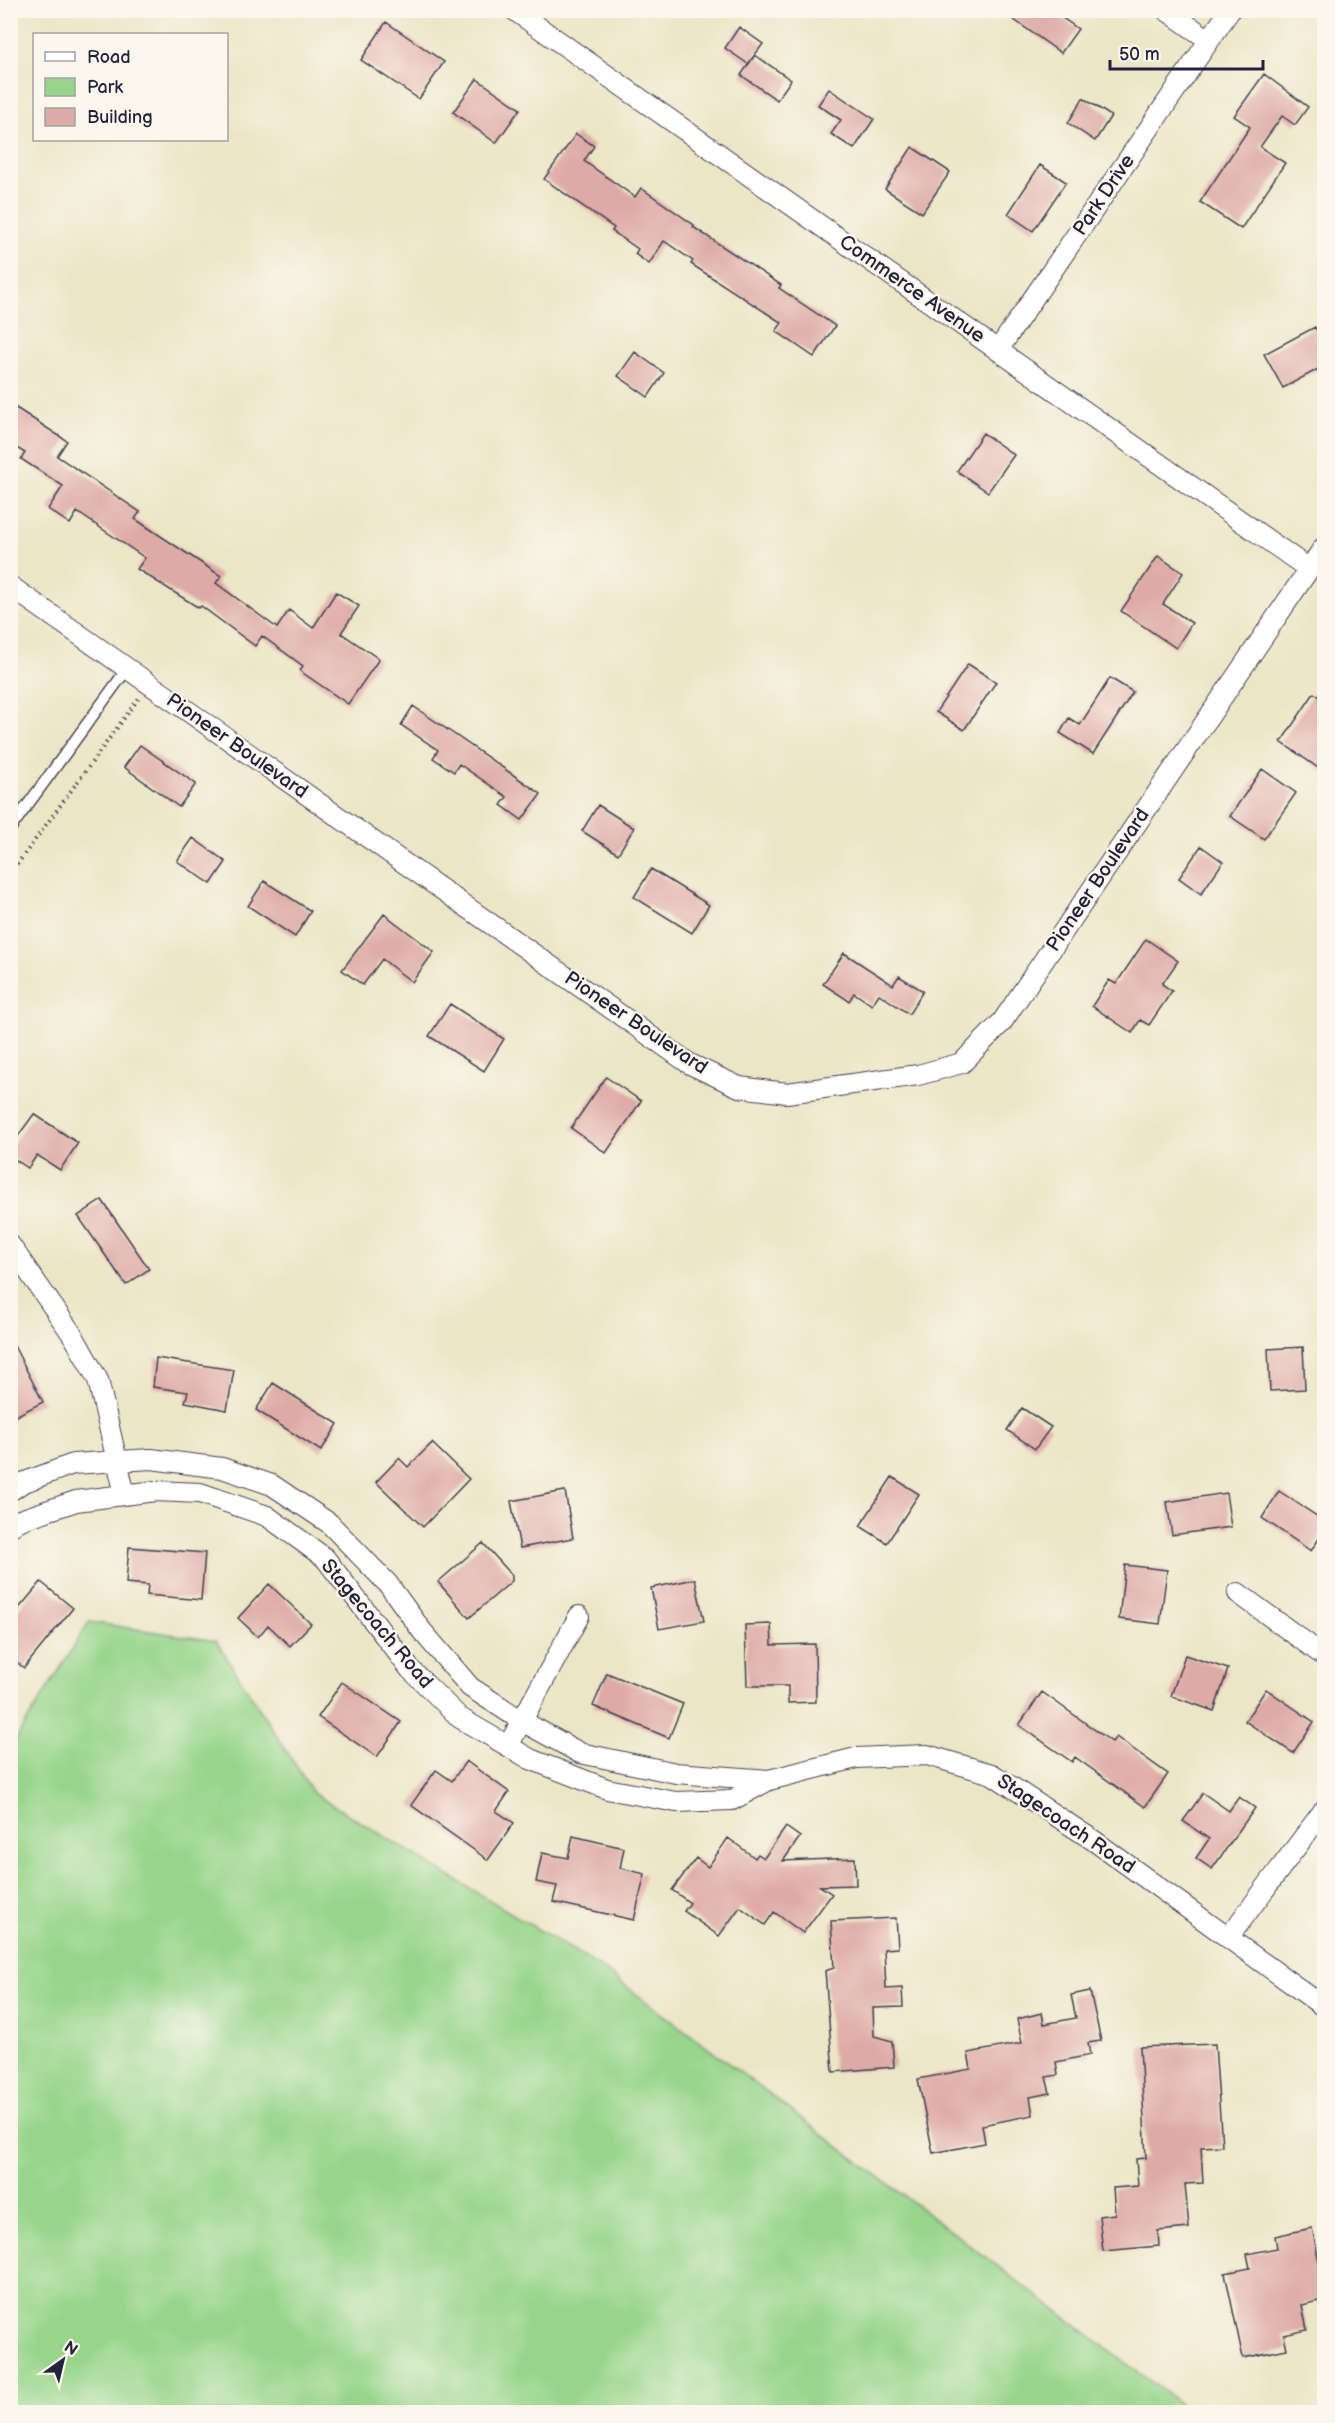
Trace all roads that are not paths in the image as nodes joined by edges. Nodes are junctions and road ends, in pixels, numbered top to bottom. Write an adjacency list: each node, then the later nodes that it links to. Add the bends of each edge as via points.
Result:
1 (514, 10): 5 (street, Commerce Avenue)
2 (1166, 10): 4 (street)
3 (1230, 10): 4 (street, Park Drive)
4 (1209, 40): 5 (street, Park Drive)
5 (998, 350): 7 (street, Commerce Avenue)
6 (1324, 547): 7 (street, Pioneer Boulevard)
7 (1309, 569): 9 (street, Pioneer Boulevard, via 1002,1022 978,1047 962,1063 918,1075 787,1093 739,1087 690,1064)
8 (10, 586): 9 (street, Pioneer Boulevard)
9 (123, 674): 10 (lane)
10 (10, 829)
11 (10, 1245): 12 (street, via 99,1380)
12 (118, 1461): 13 (street, Stagecoach Road, via 73,1464); 14 (street); 19 (street, Stagecoach Road, via 151,1460 222,1468 272,1485 328,1524 388,1584 470,1687)
13 (10, 1491)
14 (125, 1495): 15 (street, Stagecoach Road, via 76,1501); 20 (street, Stagecoach Road, via 155,1491 200,1493 267,1516 325,1558 410,1669 460,1718)
15 (10, 1527)
16 (1238, 1593): 18 (street)
17 (579, 1616): 19 (street)
18 (1324, 1656)
19 (522, 1721): 20 (street); 21 (street, Stagecoach Road, via 580,1754 676,1773)
20 (508, 1746): 21 (street, Stagecoach Road, via 607,1790 676,1802 732,1800)
21 (769, 1780): 23 (street, Stagecoach Road, via 856,1758 927,1755 992,1774 1094,1840)
22 (1324, 1810): 23 (street)
23 (1228, 1938): 24 (street, Stagecoach Road)
24 (1324, 2007)

